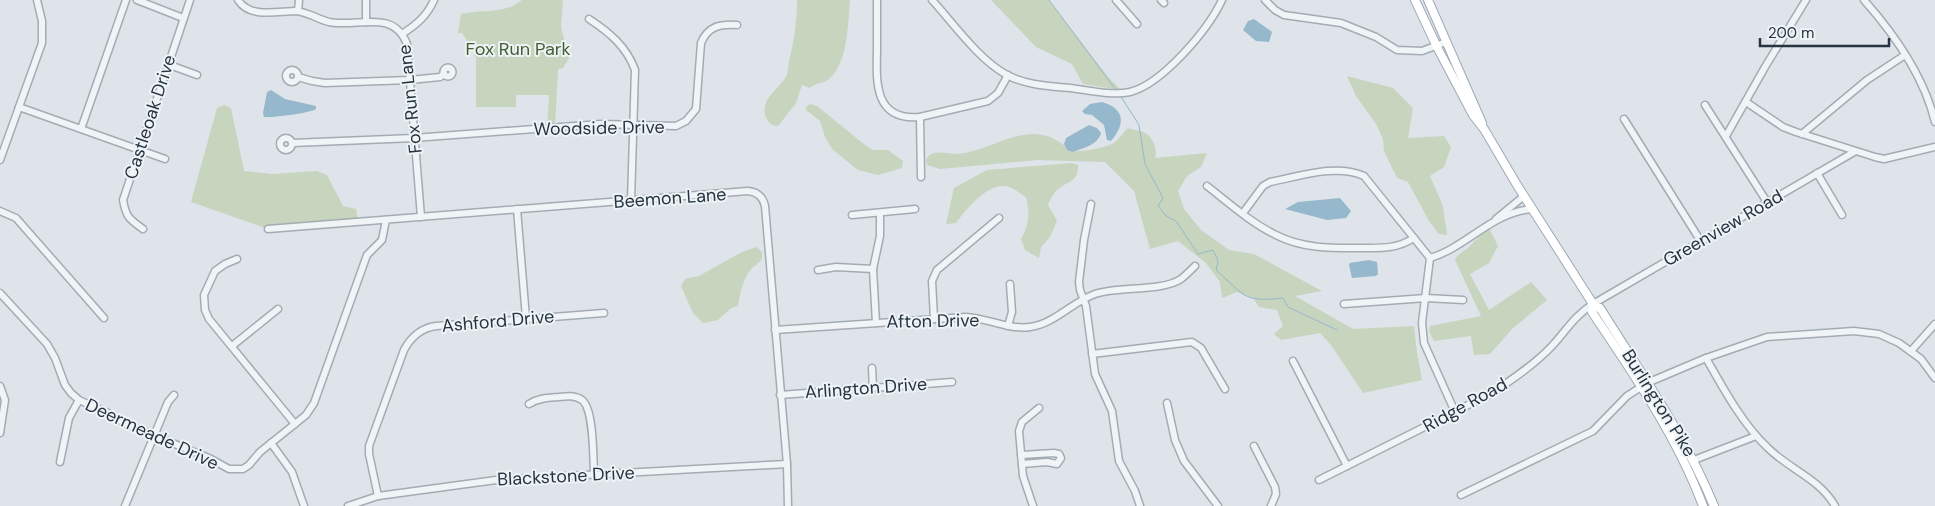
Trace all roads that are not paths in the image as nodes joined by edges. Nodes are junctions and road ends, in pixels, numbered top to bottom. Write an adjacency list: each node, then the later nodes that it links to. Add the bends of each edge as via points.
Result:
1 (37, 0): 36 (street, via 42,21 42,43)
2 (126, 0): 41 (street)
3 (137, 0): 19 (street)
4 (190, 0): 19 (street, Castleoak Drive)
5 (238, 0): 18 (street, Fox Run Lane, via 244,6 266,13)
6 (299, 0): 18 (street)
7 (366, 0): 21 (street)
8 (434, 0): 24 (street, via 419,22)
9 (877, 0): 37 (street, via 878,91 892,111 905,117)
10 (932, 0): 31 (street, via 981,55)
11 (1116, 0): 22 (street)
12 (1222, 0): 31 (street, via 1209,22 1175,62 1159,77 1134,91 1119,93 1044,86)
13 (1265, 0): 26 (street, via 1284,15 1342,23 1397,50 1422,51)
14 (1416, 0): 26 (main road, Burlington Pike)
15 (1428, 0): 25 (main road, Burlington Pike)
16 (1806, 0): 34 (street)
17 (1864, 0): 27 (street, via 1894,35)
18 (298, 11): 21 (street, Fox Run Lane, via 329,22)
19 (183, 18): 28 (street, Castleoak Drive)
20 (589, 20): 40 (street, via 610,33 634,65)
21 (366, 22): 24 (street, Fox Run Lane, via 385,22)
22 (1137, 24)
23 (737, 25): 40 (street, Woodside Drive, via 712,28 704,37 698,104 690,118 676,126)
24 (402, 34): 33 (street, Fox Run Lane, via 407,44)
25 (1446, 42): 26 (street); 42 (main road, Burlington Pike)
26 (1437, 46): 42 (main road, Burlington Pike)
27 (1905, 54): 39 (street); 43 (street, via 1867,80)
28 (167, 64): 30 (street); 48 (street, Castleoak Drive)
29 (444, 74): 33 (street)
30 (197, 75)
31 (1008, 75): 37 (street, via 998,93 988,101)
32 (298, 77): 33 (street, via 318,82)
33 (410, 80): 45 (street, Fox Run Lane)
34 (1746, 102): 43 (street, via 1784,127); 44 (street)
35 (1705, 105): 44 (street)
36 (19, 107): 41 (street); 51 (street)
37 (920, 117): 53 (street)
38 (1624, 119): 74 (street)
39 (1935, 122)
40 (634, 125): 45 (street, Woodside Drive, via 601,124); 56 (street)
41 (81, 129): 48 (street)
42 (1484, 130): 55 (main road, Burlington Pike)
43 (1802, 134): 49 (street)
44 (1726, 136): 57 (street)
45 (414, 138): 46 (street, Woodside Drive); 67 (street, Fox Run Lane)
46 (292, 143)
47 (1935, 147): 49 (street, via 1884,159)
48 (139, 148): 50 (street); 71 (street, Castleoak Drive, via 123,200 130,220)
49 (1854, 152): 52 (street, Greenview Road)
50 (165, 159)
51 (0, 160)
52 (1817, 173): 57 (street, Greenview Road); 66 (street)
53 (921, 177)
54 (1207, 186): 64 (street)
55 (1524, 196): 60 (main road, Burlington Pike); 70 (street)
56 (631, 201): 59 (street, Beemon Lane); 95 (street, Beemon Lane, via 748,192 758,195 764,206)
57 (1767, 202): 74 (street, Greenview Road)
58 (1091, 204): 83 (street, via 1079,282)
59 (517, 209): 67 (street, Beemon Lane); 90 (street)
60 (1532, 209): 70 (street, via 1517,210); 86 (main road, Burlington Pike)
61 (915, 210): 63 (street)
62 (0, 212): 89 (street, via 16,218)
63 (880, 212): 65 (street); 78 (street, via 880,236)
64 (1243, 213): 73 (street, via 1276,235 1310,246 1393,248); 73 (street, via 1263,186 1270,182 1334,170 1354,171 1364,176)
65 (852, 214)
66 (1842, 215)
67 (421, 217): 69 (street, Beemon Lane)
68 (998, 218): 91 (street, via 937,270 932,281)
69 (386, 220): 72 (street, Beemon Lane); 115 (street, Deermeade Drive, via 382,240 367,256 314,403)
70 (1496, 220): 75 (street, via 1458,246)
71 (143, 229)
72 (268, 229)
73 (1414, 238): 75 (street)
74 (1700, 240): 86 (street, Greenview Road)
75 (1430, 258): 82 (street)
76 (237, 259): 96 (street, via 215,271 204,295 209,319)
77 (1195, 266): 83 (street, Afton Drive, via 1174,283 1106,291)
78 (873, 269): 79 (street, via 836,267); 92 (street)
79 (818, 270)
80 (1010, 284): 94 (street, via 1012,312)
81 (0, 293): 110 (street, Deermeade Drive, via 47,344 65,385)
82 (1426, 298): 84 (street); 85 (street); 114 (street, via 1422,323 1424,343)
83 (1083, 299): 94 (street, Afton Drive, via 1050,320 1032,327); 98 (street)
84 (1463, 300)
85 (1344, 304)
86 (1593, 306): 104 (main road, Burlington Pike, via 1592,312); 114 (street, Ridge Road, via 1574,319 1546,352 1509,382)
87 (278, 309): 96 (street)
88 (604, 313): 90 (street, Ashford Drive)
89 (104, 318)
90 (526, 318): 130 (street, Ashford Drive, via 436,326 422,330 410,340 370,446)
91 (934, 318): 92 (street, Afton Drive); 94 (street, Afton Drive, via 976,318)
92 (876, 323): 95 (street, Afton Drive)
93 (1935, 324): 97 (street)
94 (1008, 326)
95 (775, 330): 109 (street, Beemon Lane)
96 (232, 346): 115 (street)
97 (1912, 351): 99 (street, via 1886,336 1854,331 1767,337); 102 (street)
98 (1092, 354): 107 (street, via 1192,342 1201,348); 136 (street, via 1095,374 1112,411 1119,461)
99 (1706, 358): 104 (street); 118 (street)
100 (1293, 361): 126 (street)
101 (872, 368): 106 (street)
102 (1935, 378)
103 (952, 382): 106 (street, Arlington Drive)
104 (1644, 385): 122 (main road, Burlington Pike); 129 (street, via 1627,396 1593,431); 139 (main road, Burlington Pike, via 1687,466)
105 (0, 386): 116 (street, via 5,400)
106 (873, 388): 109 (street, Arlington Drive)
107 (1225, 389)
108 (174, 395): 117 (street)
109 (780, 395): 124 (street, Beemon Lane)
110 (78, 400): 117 (street, Deermeade Drive); 123 (street, via 69,418)
111 (1167, 403): 137 (street, via 1179,451)
112 (528, 404): 127 (street, via 537,399 569,396 584,402 589,412)
113 (1038, 408): 121 (street, via 1020,426)
114 (1455, 412): 126 (street, Ridge Road)
115 (295, 424): 119 (street, Deermeade Drive)
116 (0, 433)
117 (154, 436): 119 (street, Deermeade Drive, via 236,470 250,465); 131 (street)
118 (1756, 436): 122 (street); 141 (street, via 1779,458 1824,490)
119 (271, 443): 132 (street, via 292,472)
120 (1254, 446): 138 (street, via 1275,487)
121 (1021, 455): 125 (street); 125 (street, via 1054,453 1062,458 1057,464)
122 (1694, 460): 140 (main road, Burlington Pike)
123 (60, 462)
124 (786, 464): 127 (street, Blackstone Drive); 134 (street, Beemon Lane)
125 (1022, 464): 135 (street)
126 (1347, 466): 128 (street, Ridge Road)
127 (594, 473): 130 (street, Blackstone Drive, via 473,482)
128 (1319, 480)
129 (1461, 495)
130 (378, 496): 133 (street, Blackstone Drive)
131 (125, 506)
132 (304, 506)
133 (348, 506)
134 (788, 506)
135 (1033, 506)
136 (1140, 506)
137 (1218, 506)
138 (1271, 506)
139 (1703, 506)
140 (1714, 506)
141 (1835, 506)

